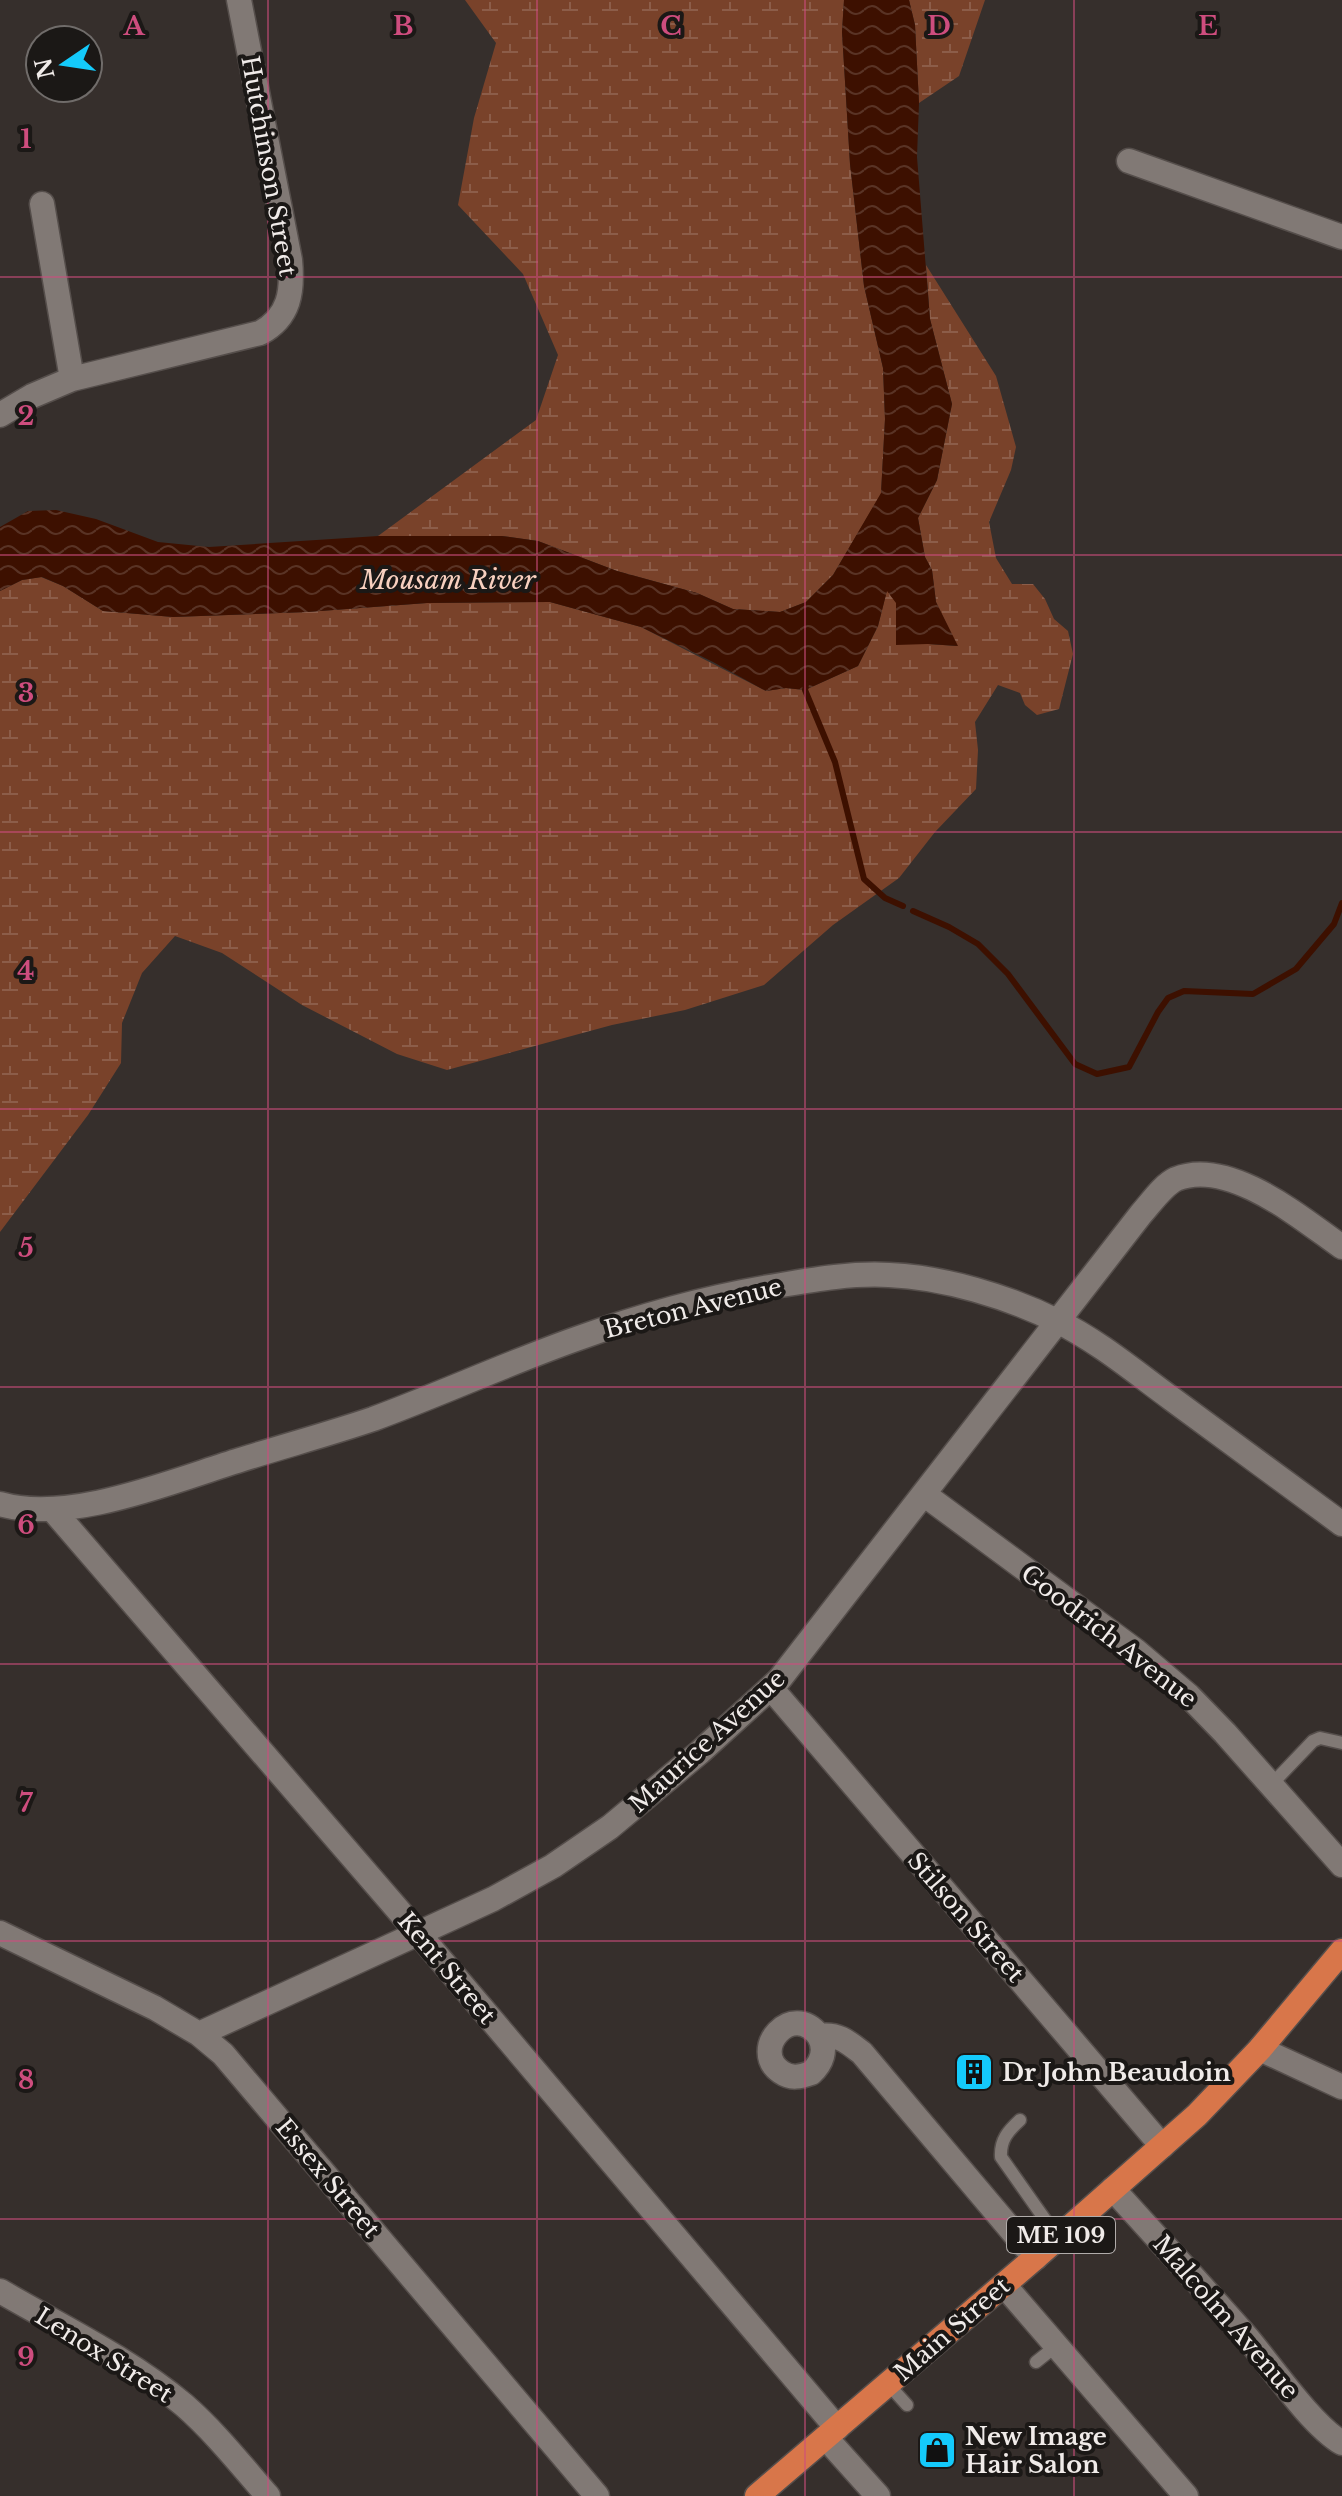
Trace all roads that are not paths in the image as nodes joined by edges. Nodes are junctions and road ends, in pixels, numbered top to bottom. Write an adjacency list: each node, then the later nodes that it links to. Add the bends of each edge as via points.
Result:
1 (239, 0): 5 (street, Hutchinson Street, via 290,260 286,310 260,333)
2 (1129, 161): 4 (street)
3 (42, 204): 5 (street)
4 (1342, 237)
5 (72, 379): 6 (street, Hutchinson Street)
6 (0, 415)
7 (1342, 1247): 8 (street, Maurice Avenue, via 1289,1209 1234,1181 1198,1175 1177,1179 1141,1214)
8 (1058, 1321): 9 (street, Maurice Avenue); 11 (street, Breton Avenue, via 986,1294 912,1277 850,1275 762,1288 641,1317 372,1419 133,1493); 12 (street, Breton Avenue)
9 (925, 1495): 13 (street, Maurice Avenue); 15 (street, Goodrich Avenue, via 1172,1681)
10 (0, 1504): 11 (street, Breton Avenue)
11 (53, 1510): 18 (street, Kent Street)
12 (1342, 1524)
13 (771, 1688): 18 (street, Maurice Avenue, via 610,1827 553,1866); 25 (street, Stilson Street, via 1072,2050)
14 (1342, 1743): 15 (lane, via 1313,1741)
15 (1270, 1786): 16 (street, Goodrich Avenue)
16 (1342, 1865)
17 (0, 1933): 20 (street, Essex Street)
18 (418, 1933): 20 (street, Maurice Avenue); 35 (street, Kent Street)
19 (1342, 1952): 22 (highway, Main Street / ME 109)
20 (199, 2034): 38 (street, Essex Street, via 223,2054)
21 (819, 2036): 28 (street, via 834,2035 862,2053 962,2182)
22 (1260, 2049): 23 (street); 25 (highway, Main Street / ME 109)
23 (1342, 2087)
24 (1020, 2120): 27 (lane, via 1003,2139 1001,2157)
25 (1162, 2146): 26 (highway, Main Street / ME 109)
26 (1113, 2189): 27 (highway, Main Street / ME 109); 36 (street, Malcolm Avenue)
27 (1058, 2238): 28 (highway, Main Street / ME 109)
28 (1035, 2258): 29 (highway, Main Street / ME 109)
29 (1004, 2285): 31 (street); 33 (highway, Main Street / ME 109)
30 (0, 2291): 37 (street, Lenox Street, via 168,2392)
31 (1056, 2346): 32 (lane); 41 (street)
32 (1036, 2362)
33 (888, 2384): 34 (lane); 35 (highway, Main Street / ME 109)
34 (907, 2405)
35 (831, 2433): 39 (highway, Main Street / ME 109); 40 (street, Kent Street, via 867,2471)
36 (1342, 2443)
37 (268, 2496)
38 (597, 2496)
39 (757, 2496)
40 (878, 2496)
41 (1186, 2496)

